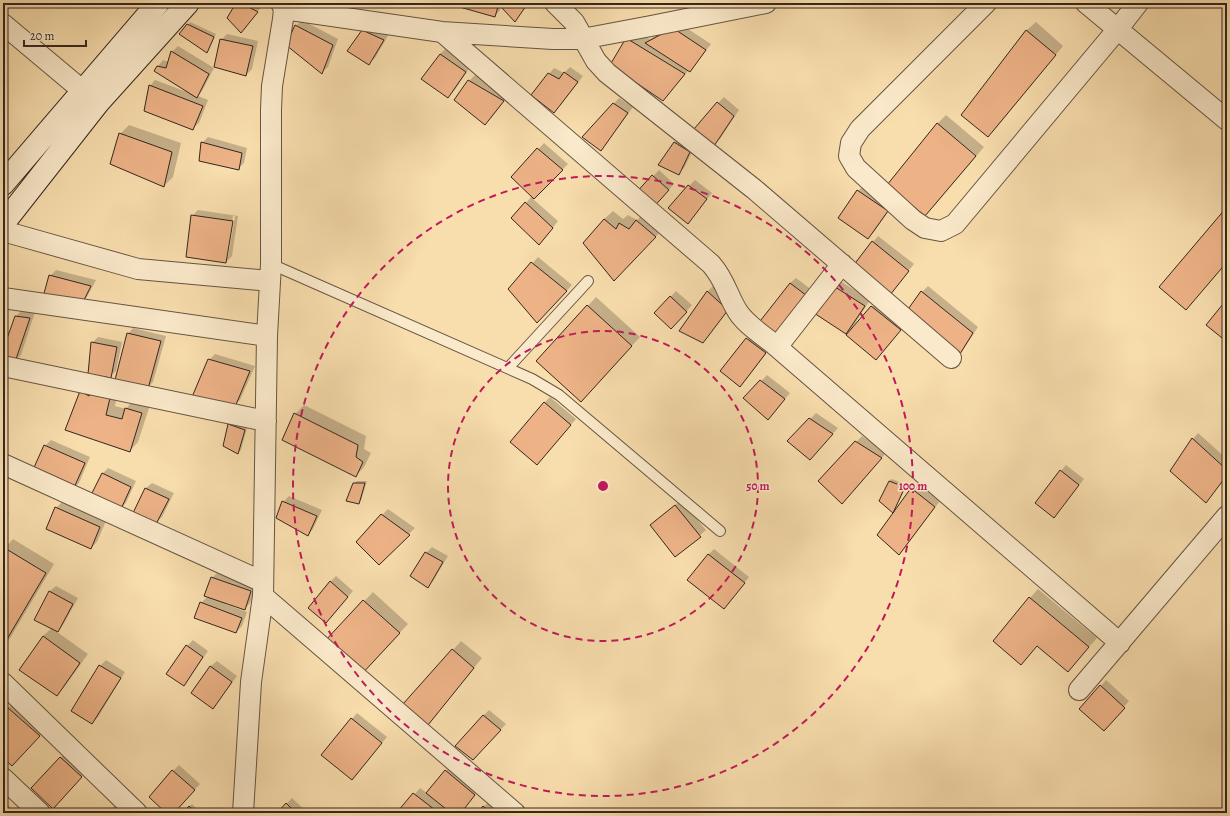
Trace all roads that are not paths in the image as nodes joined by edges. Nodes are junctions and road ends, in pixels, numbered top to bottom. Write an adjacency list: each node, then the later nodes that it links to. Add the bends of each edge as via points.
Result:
1 (158, 3): 13 (main road)
2 (188, 3): 13 (main road)
3 (555, 3): 12 (street, via 574,22)
4 (766, 3): 12 (street)
5 (986, 3): 10 (street, via 860,129 851,142 849,156 856,168 925,228 941,231 955,224)
6 (1086, 3): 10 (street)
7 (1138, 3): 10 (street)
8 (282, 6): 11 (street); 19 (street, via 283,19 272,86)
9 (3, 24): 13 (street)
10 (1117, 30): 14 (street)
11 (442, 32): 12 (street); 23 (street, via 711,264 720,274 739,313)
12 (582, 39): 18 (street, via 596,62 607,72 754,189)
13 (91, 97): 15 (main road); 16 (main road)
14 (1227, 120)
15 (3, 184)
16 (3, 224)
17 (3, 231): 19 (street, via 138,269)
18 (842, 264): 23 (street); 24 (street)
19 (270, 272): 22 (street); 26 (lane)
20 (588, 281): 26 (lane)
21 (3, 298): 22 (street)
22 (267, 336): 27 (street)
23 (777, 347): 32 (street)
24 (951, 358)
25 (3, 366): 27 (street)
26 (508, 368): 30 (lane, via 559,395)
27 (266, 421): 31 (street)
28 (3, 464): 31 (street)
29 (1227, 516): 32 (street)
30 (720, 531)
31 (263, 589): 38 (street, via 251,682); 39 (street)
32 (1120, 643): 34 (street)
33 (3, 683): 37 (street)
34 (1079, 690)
35 (3, 778): 36 (street)
36 (40, 813)
37 (137, 813)
38 (243, 813)
39 (515, 813)

